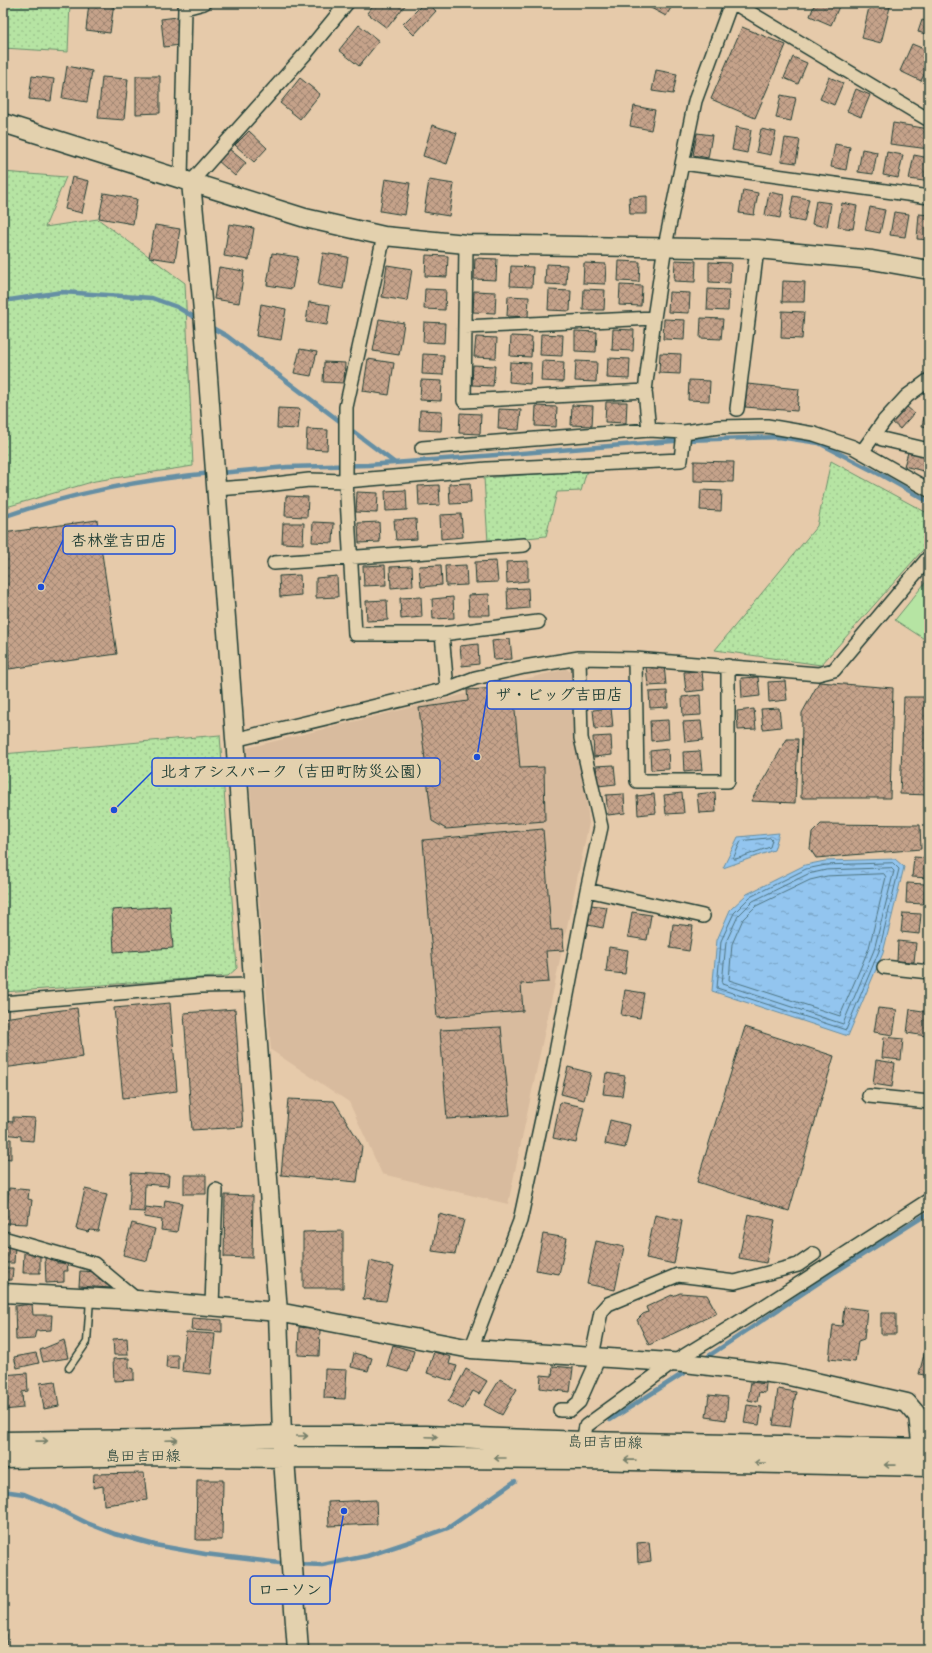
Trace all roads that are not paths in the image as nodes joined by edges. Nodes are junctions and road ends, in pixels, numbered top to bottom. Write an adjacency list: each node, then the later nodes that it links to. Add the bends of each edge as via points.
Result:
1 (204, 3): 8 (street, via 185,8)
2 (347, 3): 8 (street, via 307,52)
3 (731, 3): 7 (street, via 695,101)
4 (734, 3): 5 (street)
5 (929, 120)
6 (3, 123): 8 (street)
7 (683, 164): 9 (street); 12 (street)
8 (186, 180): 10 (street, via 305,218); 27 (street, via 203,311)
9 (929, 198)
10 (384, 236): 11 (street); 26 (street, via 346,407)
11 (466, 244): 12 (street); 16 (street)
12 (665, 246): 13 (street); 15 (street)
13 (757, 248): 14 (street, via 872,260); 19 (street)
14 (929, 270)
15 (654, 318): 16 (street); 18 (street)
16 (465, 327): 18 (street, via 464,401)
17 (929, 380): 25 (street, via 907,396 884,421)
18 (645, 391): 20 (street)
19 (737, 408)
20 (649, 430): 21 (street); 23 (street)
21 (683, 432): 25 (street, via 719,427 767,426 814,434); 26 (street, via 681,460)
22 (882, 440): 24 (street)
23 (422, 448)
24 (929, 450)
25 (862, 452): 28 (street)
26 (346, 478): 27 (street, via 258,486); 31 (street)
27 (216, 486): 39 (street)
28 (929, 490)
29 (524, 545): 31 (street)
30 (929, 557): 37 (street, via 834,670 818,674)
31 (351, 558): 32 (street); 34 (street, via 355,634)
32 (274, 563)
33 (538, 622): 34 (street)
34 (442, 634): 38 (street)
35 (579, 658): 36 (street); 38 (street, via 475,678); 40 (street, via 581,738 602,827)
36 (635, 659): 37 (street); 37 (street, via 637,781 728,781)
37 (728, 666)
38 (447, 689): 39 (street)
39 (234, 740): 44 (street)
40 (587, 890): 41 (street); 57 (street, via 520,1221)
41 (703, 916)
42 (884, 967): 43 (street)
43 (929, 972)
44 (253, 985): 45 (street, via 200,986); 56 (street)
45 (3, 1003)
46 (869, 1096): 47 (street)
47 (929, 1100)
48 (216, 1190): 55 (street)
49 (929, 1200): 59 (street)
50 (3, 1238): 54 (street, via 94,1264)
51 (814, 1254): 58 (street, via 798,1265 735,1282 678,1275 608,1304 600,1312)
52 (3, 1293): 53 (street)
53 (90, 1298): 54 (street); 60 (lane, via 86,1342)
54 (137, 1300): 55 (street)
55 (212, 1306): 56 (street)
56 (278, 1312): 57 (street); 62 (street)
57 (471, 1349): 58 (street)
58 (596, 1357): 59 (street); 61 (street, via 579,1402 570,1410)
59 (680, 1362): 64 (street, via 586,1426); 65 (street, via 785,1375 907,1403 918,1416)
60 (69, 1368)
61 (560, 1410)
62 (282, 1436): 63 (main road, 島田吉田線, one-way to 62); 64 (main road, 島田吉田線, one-way to 64, via 426,1436); 67 (main road)
63 (3, 1442)
64 (583, 1442): 65 (main road, 島田吉田線)
65 (927, 1455): 67 (main road, 島田吉田線, one-way to 67, via 590,1459)
66 (3, 1458): 67 (main road, 島田吉田線, via 159,1455)
67 (284, 1458): 68 (main road)
68 (298, 1650)

